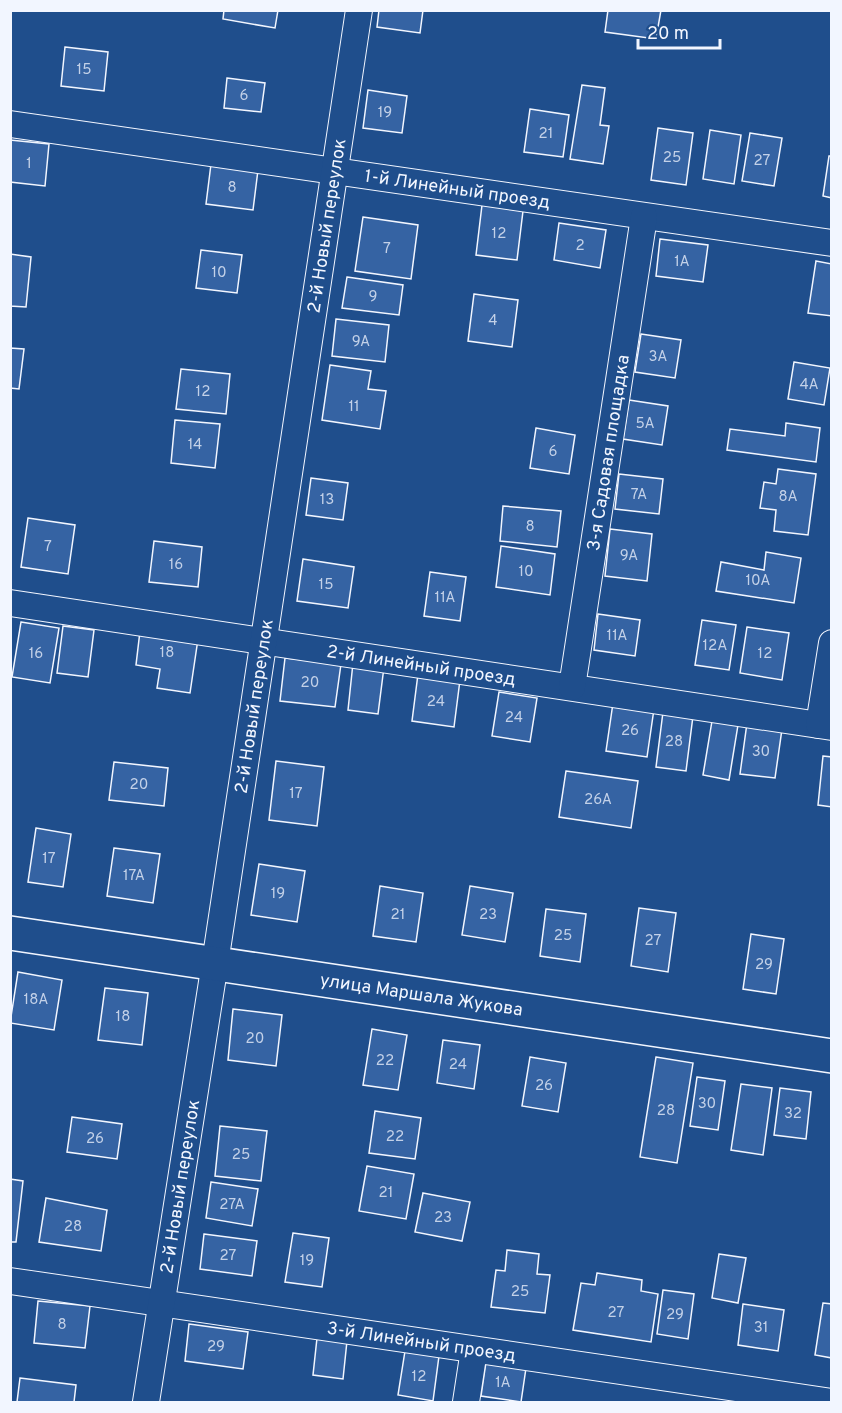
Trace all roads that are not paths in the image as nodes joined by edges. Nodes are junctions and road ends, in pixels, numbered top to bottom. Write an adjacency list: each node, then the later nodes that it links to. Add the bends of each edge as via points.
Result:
1 (359, 10): 3 (street, 2-й Новый переулок)
2 (10, 124): 3 (street, 1-й Линейный проезд)
3 (335, 171): 4 (street, 1-й Линейный проезд); 7 (street, 2-й Новый переулок)
4 (644, 217): 5 (street, 1-й Линейный проезд); 9 (street, 3-я Садовая площадка)
5 (831, 243)
6 (10, 603): 7 (street, 2-й Линейный проезд)
7 (264, 641): 9 (street, 2-й Линейный проезд); 12 (street, 2-й Новый переулок)
8 (831, 643): 10 (street)
9 (572, 687): 10 (street, 2-й Линейный проезд)
10 (825, 726)
11 (10, 933): 12 (main road, улица Маршала Жукова)
12 (215, 963): 13 (main road, улица Маршала Жукова); 15 (street, 2-й Новый переулок)
13 (831, 1056)
14 (10, 1281): 15 (street, 3-й Линейный проезд)
15 (161, 1304): 16 (street, 3-й Линейный проезд); 18 (street, 2-й Новый переулок)
16 (474, 1350): 17 (street, 3-й Линейный проезд); 19 (street)
17 (708, 1394): 20 (street, 3-й Линейный проезд)
18 (146, 1402)
19 (466, 1402)
20 (831, 1402)

